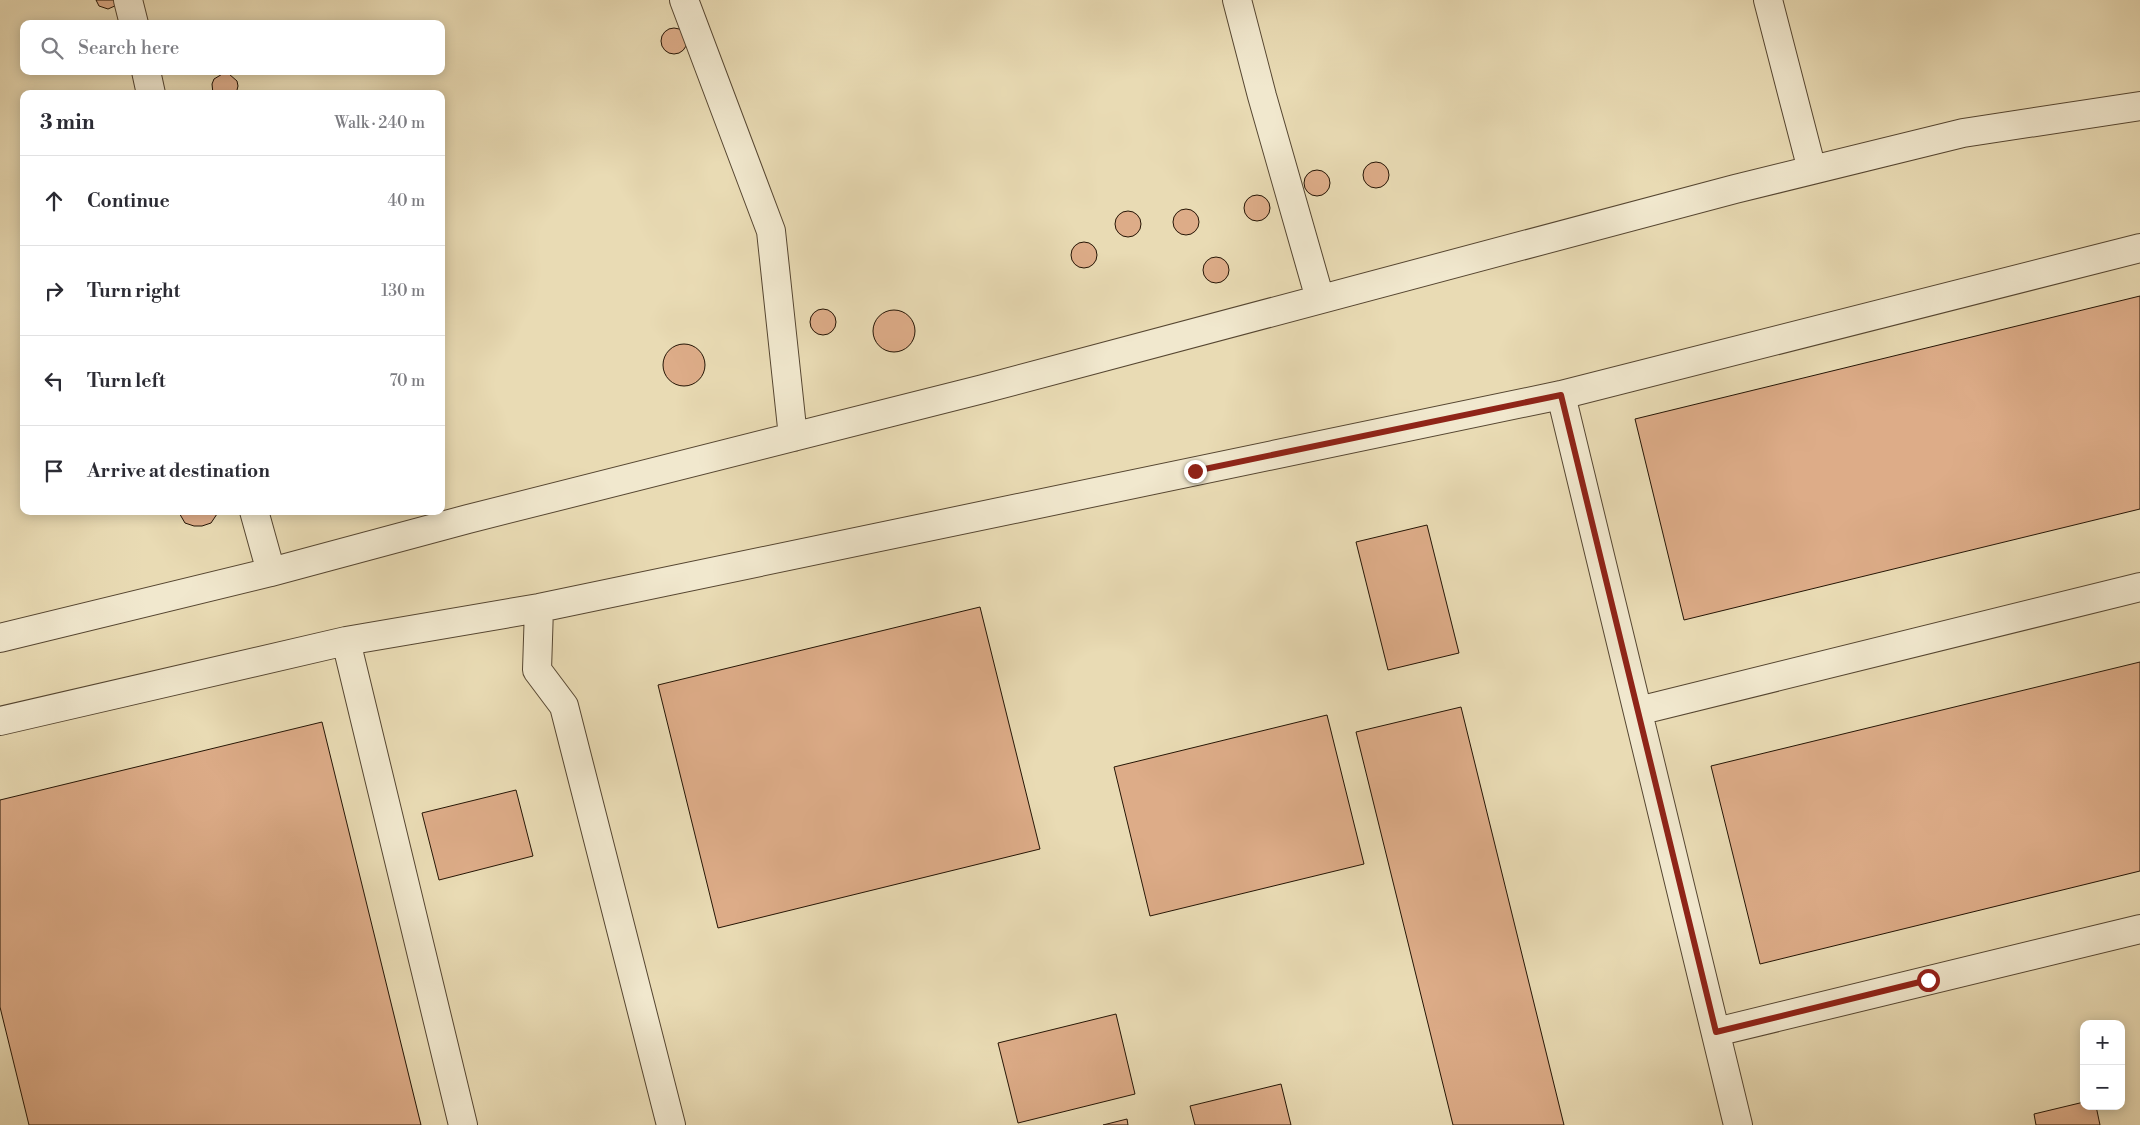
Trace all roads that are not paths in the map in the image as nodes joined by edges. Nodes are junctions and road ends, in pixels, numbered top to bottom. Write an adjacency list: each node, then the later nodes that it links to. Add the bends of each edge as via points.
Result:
1 (128, 0): 5 (street)
2 (684, 0): 13 (street, via 771,231)
3 (1237, 0): 11 (street)
4 (1768, 0): 9 (street)
5 (133, 20)
6 (147, 75): 7 (street)
7 (150, 90)
8 (2140, 106): 9 (street, via 1963,133)
9 (1812, 170): 11 (street)
10 (2140, 248): 12 (street)
11 (1320, 299): 13 (street)
12 (1561, 395): 17 (street); 20 (street)
13 (793, 437): 15 (street)
14 (255, 515): 15 (street)
15 (271, 572): 18 (street)
16 (2140, 587): 20 (street)
17 (539, 608): 19 (street); 25 (street, via 537,670 564,706)
18 (0, 638)
19 (346, 641): 21 (street); 24 (street)
20 (1638, 711): 23 (street)
21 (0, 721)
22 (2140, 929): 23 (street)
23 (1716, 1032): 26 (street)
24 (463, 1125)
25 (671, 1125)
26 (1738, 1125)

